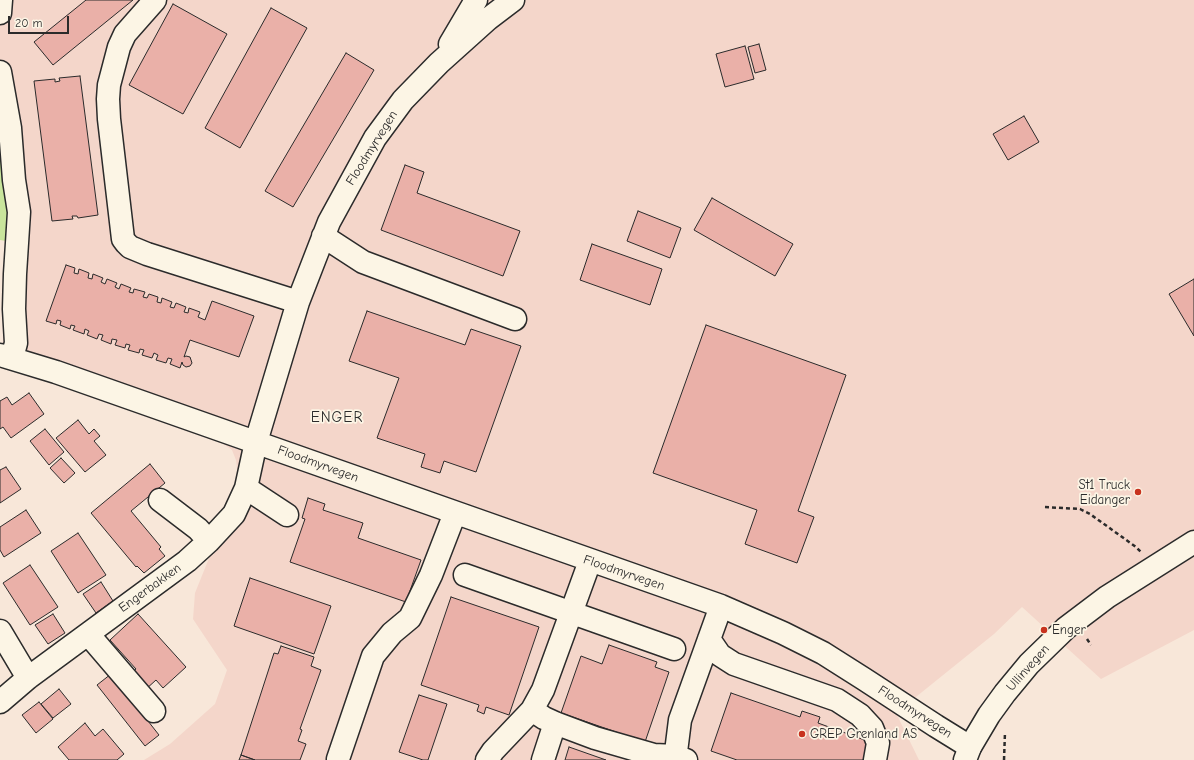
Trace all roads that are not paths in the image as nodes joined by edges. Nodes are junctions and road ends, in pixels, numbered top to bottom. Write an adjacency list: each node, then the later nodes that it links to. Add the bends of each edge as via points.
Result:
1 (1, 0): 5 (street)
2 (156, 0): 9 (street, via 126,34 119,47 109,85 109,119 123,239 130,247 147,254)
3 (476, 0): 6 (street)
4 (513, 0): 6 (street, Floodmyrvegen)
5 (0, 13)
6 (439, 63): 8 (street, Floodmyrvegen, via 403,100 376,138 329,222)
7 (0, 72): 11 (street, via 10,128 19,212 14,309 16,343)
8 (324, 236): 9 (street, Floodmyrvegen); 10 (street, via 363,262)
9 (298, 302): 12 (street, Floodmyrvegen)
10 (515, 319)
11 (6, 357): 12 (street, Floodmyrvegen)
12 (256, 442): 13 (street, Engerbakken); 15 (street, Floodmyrvegen)
13 (246, 488): 16 (street); 17 (street, Engerbakken, via 234,514)
14 (160, 500): 17 (street, via 198,529)
15 (456, 513): 19 (street, Floodmyrvegen); 33 (street, via 410,618 392,633 374,656)
16 (286, 515)
17 (209, 541): 24 (street, Engerbakken, via 187,561)
18 (1194, 542): 32 (street, Ullinvegen, via 1107,597 1066,628 1034,659 1005,693)
19 (590, 561): 21 (street, Floodmyrvegen); 22 (street)
20 (465, 575): 22 (street)
21 (721, 606): 25 (street); 32 (street, Floodmyrvegen, via 823,653 936,726)
22 (572, 613): 26 (street); 29 (street, via 543,690)
23 (0, 631): 27 (street)
24 (88, 634): 27 (street, Engerbakken); 30 (street)
25 (709, 639): 34 (street, via 680,720); 37 (street, via 720,655 734,664 837,700 860,715 872,728 878,743)
26 (674, 649)
27 (28, 678): 28 (street, Engerbakken)
28 (0, 702)
29 (532, 710): 31 (street); 35 (street)
30 (154, 711)
31 (555, 723): 34 (street, via 595,738 654,755); 36 (street)
32 (968, 754)
33 (338, 759)
34 (679, 759)
35 (487, 760)
36 (542, 760)
37 (875, 760)

